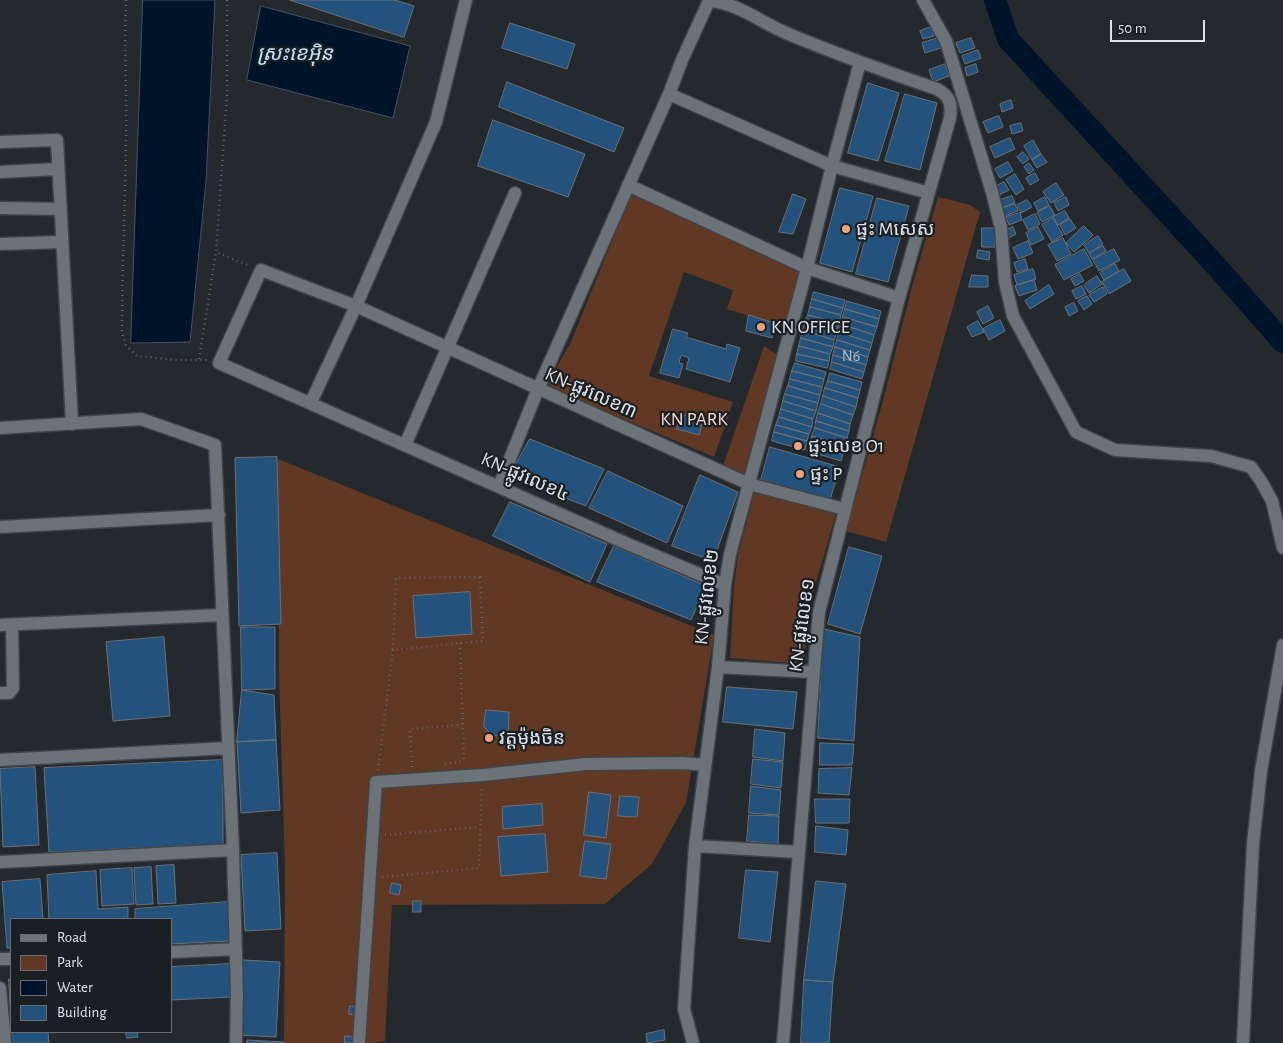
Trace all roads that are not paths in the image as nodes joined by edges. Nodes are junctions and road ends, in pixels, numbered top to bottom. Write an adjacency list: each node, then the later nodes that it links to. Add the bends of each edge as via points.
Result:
1 (466, 0): 19 (street, via 436,122)
2 (708, 0): 4 (street, KN-ផ្លូវលេខ១, via 722,1 785,33); 5 (street)
3 (923, 0): 32 (street, via 946,41 985,167 1001,228 1005,282 1014,316 1076,432 1115,450 1211,456 1251,467 1272,501)
4 (860, 62): 7 (street, KN-ផ្លូវលេខ២); 12 (street, KN-ផ្លូវលេខ១, via 937,89 950,100 950,118)
5 (669, 94): 7 (street); 10 (street)
6 (0, 142): 8 (street, via 57,140)
7 (832, 166): 12 (street); 17 (street, KN-ផ្លូវលេខ២)
8 (58, 169): 9 (street); 14 (street)
9 (0, 172)
10 (628, 185): 17 (street); 22 (street)
11 (515, 194): 20 (street)
12 (929, 194): 18 (street, KN-ផ្លូវលេខ១)
13 (0, 208): 14 (street)
14 (60, 209): 15 (street)
15 (62, 242): 16 (street); 24 (street)
16 (0, 244)
17 (807, 268): 18 (street); 27 (street, KN-ផ្លូវលេខ២)
18 (899, 298): 29 (street, KN-ផ្លូវលេខ១)
19 (356, 306): 20 (street, KN-ផ្លូវលេខ៣); 21 (street, KN-ផ្លូវលេខ៣, via 261,270); 23 (street)
20 (447, 348): 22 (street, KN-ផ្លូវលេខ៣); 26 (street)
21 (219, 363): 23 (street, KN-ផ្លូវលេខ៤)
22 (538, 389): 27 (street, KN-ផ្លូវលេខ៣); 28 (street)
23 (310, 402): 26 (street, KN-ផ្លូវលេខ៤)
24 (72, 424): 25 (street); 30 (street, via 141,419 215,445)
25 (0, 428)
26 (406, 444): 28 (street, KN-ផ្លូវលេខ៤)
27 (749, 484): 29 (street, KN-ផ្លូវលេខ៣); 33 (street, KN-ផ្លូវលេខ២)
28 (499, 486): 33 (street, KN-ផ្លូវលេខ៤)
29 (844, 509): 38 (street, KN-ផ្លូវលេខ១, via 819,612)
30 (219, 515): 31 (street); 34 (street)
31 (0, 527)
32 (1283, 548)
33 (725, 585): 37 (street, KN-ផ្លូវលេខ២)
34 (222, 615): 35 (street); 40 (street)
35 (6, 625): 39 (street, via 13,688 9,693)
36 (1283, 645): 55 (street, via 1261,772 1253,844)
37 (718, 667): 38 (street); 42 (street, KN-ផ្លូវលេខ២)
38 (813, 672): 45 (street, KN-ផ្លូវលេខ១)
39 (0, 693)
40 (228, 748): 41 (street); 44 (street)
41 (0, 760)
42 (705, 765): 43 (street, KN-ផ្លូវលេខ២); 52 (street, via 586,764 376,782)
43 (695, 846): 45 (street); 53 (street, KN-ផ្លូវលេខ២, via 684,1009)
44 (233, 850): 46 (street); 47 (street)
45 (799, 852): 54 (street, KN-ផ្លូវលេខ១)
46 (0, 862)
47 (236, 949): 48 (street); 51 (street)
48 (172, 952)
49 (0, 988): 50 (street)
50 (4, 1043)
51 (236, 1043)
52 (360, 1043)
53 (693, 1043)
54 (784, 1043)
55 (1243, 1043)

